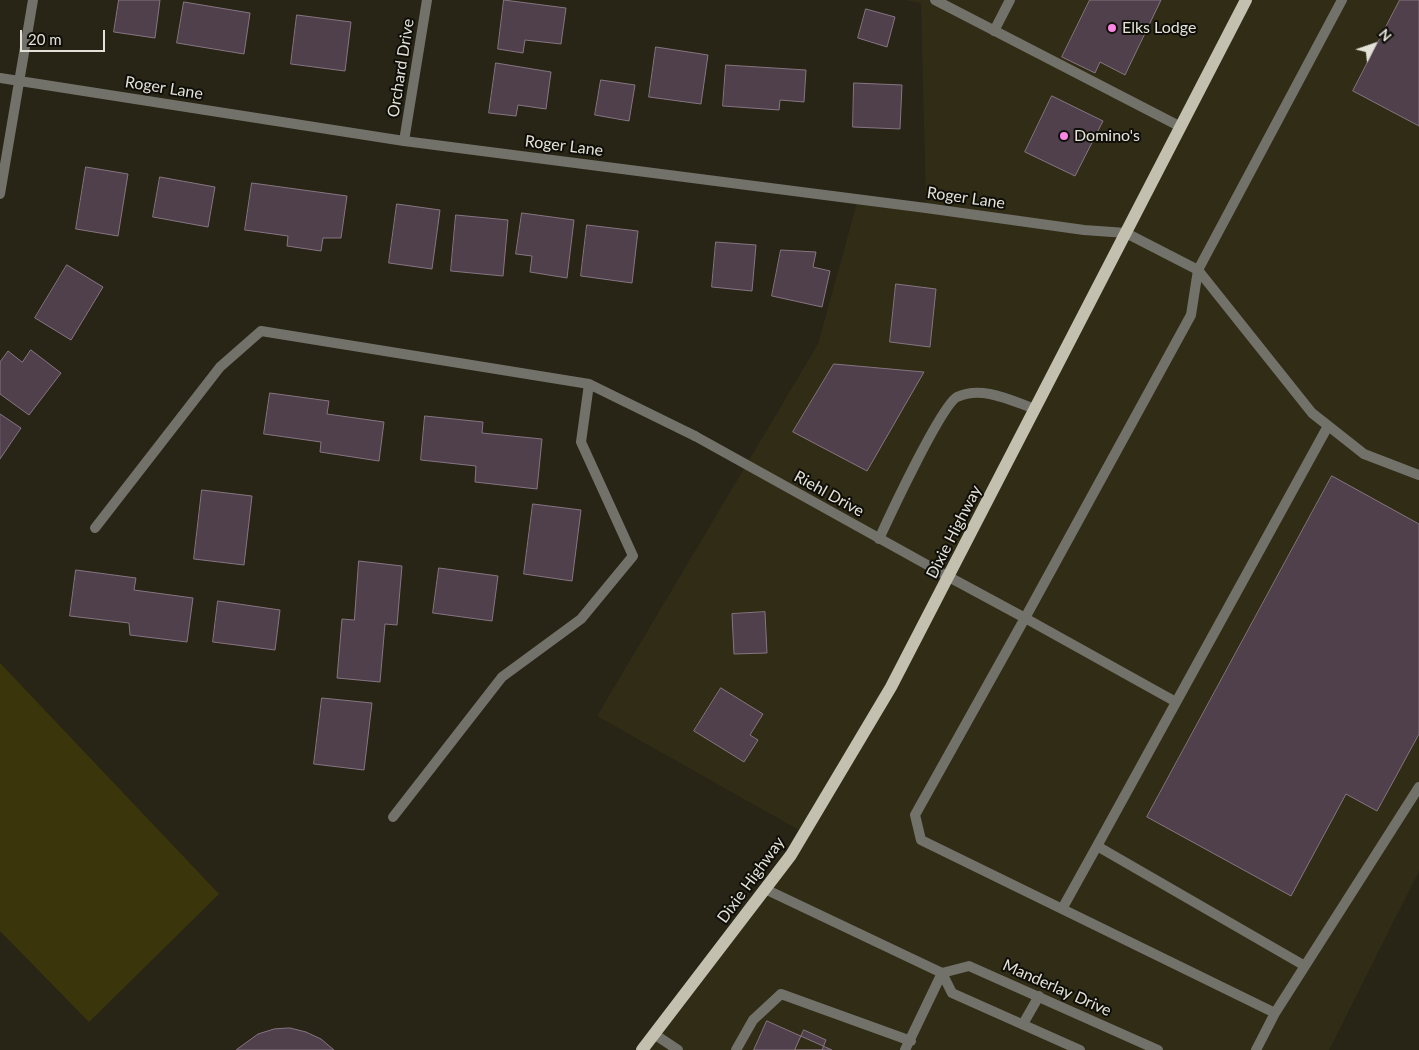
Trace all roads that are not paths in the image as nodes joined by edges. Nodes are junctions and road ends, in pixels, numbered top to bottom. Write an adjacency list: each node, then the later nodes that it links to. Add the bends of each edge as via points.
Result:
1 (33, 0): 9 (street)
2 (427, 0): 11 (street, Orchard Drive)
3 (934, 0): 7 (street)
4 (1010, 0): 7 (street)
5 (1342, 0): 14 (street)
6 (1243, 1): 10 (main road, Dixie Highway)
7 (994, 31): 10 (street)
8 (0, 78): 9 (street, Roger Lane)
9 (20, 81): 11 (street, Roger Lane); 12 (street)
10 (1181, 127): 13 (main road, Dixie Highway)
11 (404, 141): 13 (street, Roger Lane)
12 (0, 194)
13 (1126, 233): 14 (street); 16 (main road, Dixie Highway)
14 (1198, 270): 17 (street, via 1312,413); 22 (street, via 1190,315)
15 (589, 384): 19 (street, Riehl Drive, via 261,331 220,368); 20 (street, Riehl Drive, via 695,436); 25 (street, via 581,442 633,556 581,619 502,677)
16 (1035, 410): 20 (street, via 985,392 957,397 941,415); 21 (main road, Dixie Highway)
17 (1328, 426): 18 (street, via 1364,454); 23 (street)
18 (1419, 475)
19 (95, 528)
20 (879, 538): 21 (street, Riehl Drive)
21 (949, 577): 22 (street, Riehl Drive); 27 (main road, Dixie Highway, via 891,687 791,855)
22 (1025, 618): 23 (street, Riehl Drive); 28 (street, via 915,815 921,840)
23 (1176, 702): 26 (street)
24 (1419, 787): 29 (street)
25 (392, 817)
26 (1097, 846): 28 (street); 29 (street)
27 (765, 889): 30 (street); 34 (main road, Dixie Highway)
28 (1062, 909): 32 (street)
29 (1305, 966): 32 (street)
30 (942, 973): 31 (street, Manderlay Drive, via 968,966); 33 (street, via 952,994); 35 (street)
31 (1039, 996): 33 (street); 40 (street, Manderlay Drive)
32 (1275, 1014): 41 (street)
33 (1023, 1024): 39 (street)
34 (654, 1034): 36 (main road, Dixie Highway); 37 (street)
35 (908, 1046): 38 (street, via 781,994 753,1020)
36 (642, 1050)
37 (678, 1050)
38 (736, 1050)
39 (1080, 1050)
40 (1158, 1050)
41 (1256, 1050)

